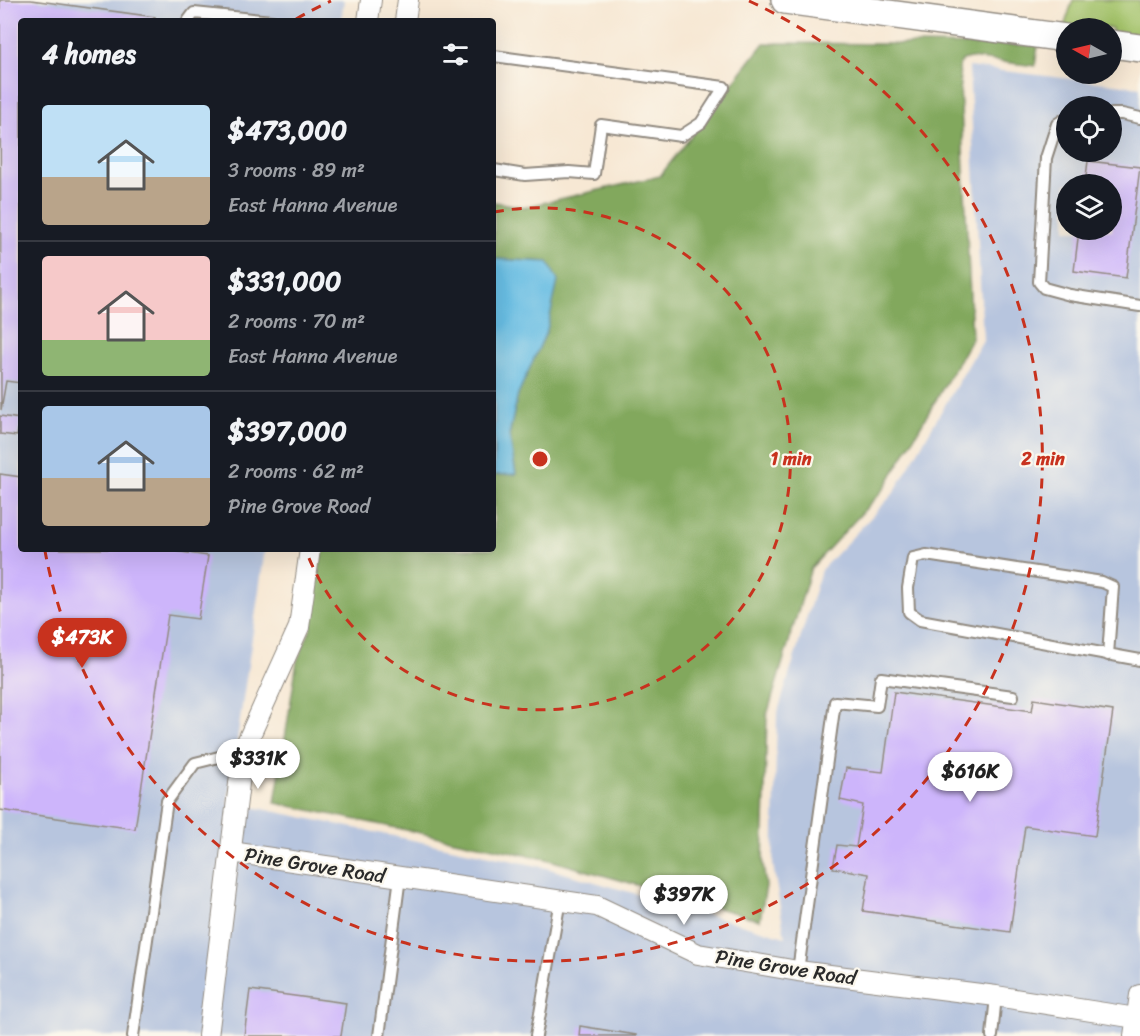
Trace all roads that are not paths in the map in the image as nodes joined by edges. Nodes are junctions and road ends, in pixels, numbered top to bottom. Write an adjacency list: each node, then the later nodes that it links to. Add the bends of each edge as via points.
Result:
1 (371, 0): 6 (street)
2 (408, 0): 7 (street)
3 (785, 0): 8 (street)
4 (190, 18): 5 (lane, via 194,13)
5 (243, 18)
6 (368, 18)
7 (405, 18)
8 (1056, 37)
9 (1122, 45): 10 (street)
10 (1140, 48)
11 (496, 56): 15 (lane, via 724,87 702,123 681,136 601,125 594,174 525,175)
12 (1122, 114): 13 (lane)
13 (1140, 118)
14 (1056, 127): 16 (lane, via 1046,158 1039,282 1044,288 1070,295)
15 (496, 170)
16 (1140, 306)
17 (310, 552): 21 (street, via 299,627)
18 (1108, 655): 18 (lane, via 920,620 909,612 913,558 926,555 1102,582 1113,587); 19 (lane)
19 (1140, 660)
20 (1013, 696): 25 (lane, via 881,678 877,706 835,702)
21 (243, 751): 22 (street); 29 (lane, via 195,763 167,801)
22 (231, 852): 23 (street, Pine Grove Road); 30 (street)
23 (400, 878): 24 (street, Pine Grove Road); 31 (lane)
24 (560, 900): 25 (street, Pine Grove Road, via 597,906 698,954); 32 (lane)
25 (798, 971): 27 (street, Pine Grove Road)
26 (1140, 995): 28 (street)
27 (996, 996): 28 (street, Pine Grove Road); 33 (lane)
28 (1135, 1027)
29 (133, 1036)
30 (208, 1036)
31 (379, 1036)
32 (536, 1036)
33 (992, 1036)

